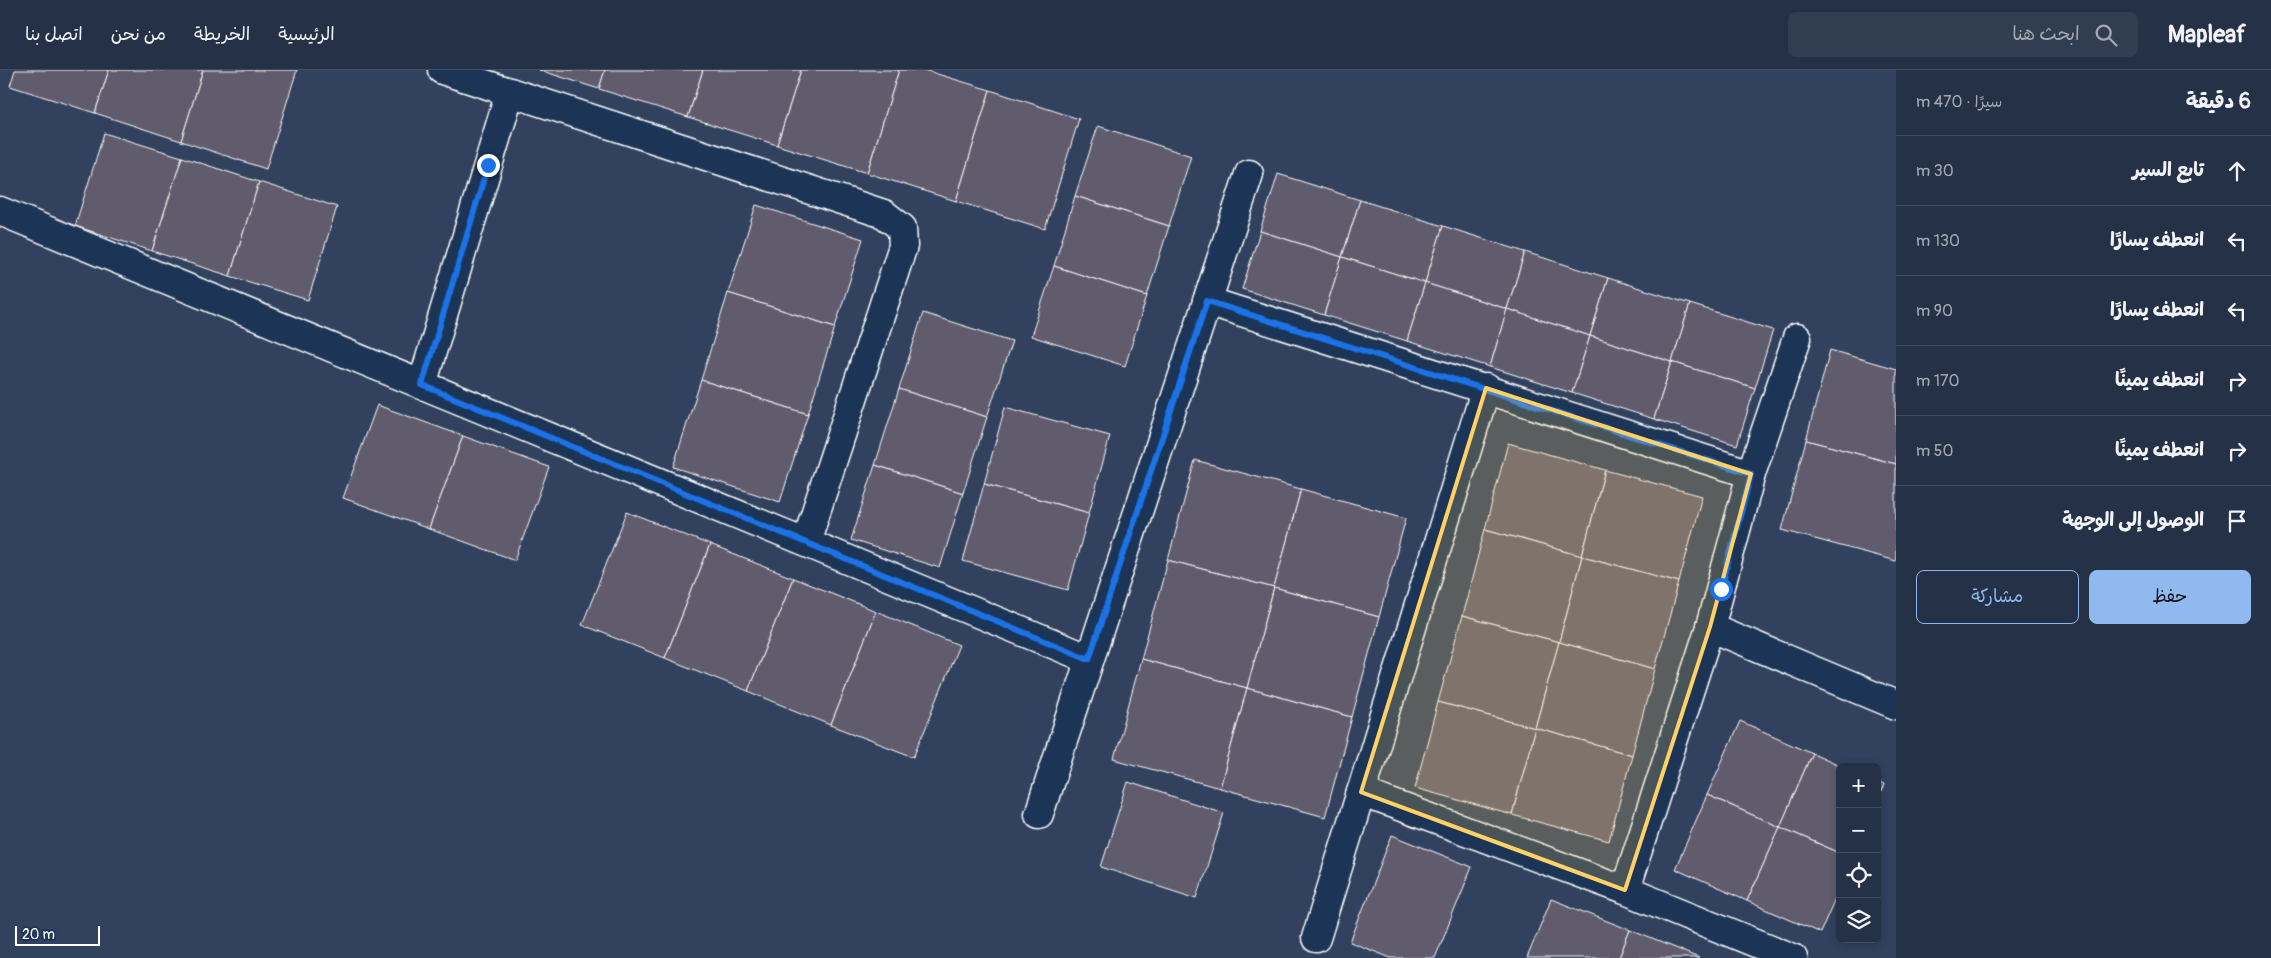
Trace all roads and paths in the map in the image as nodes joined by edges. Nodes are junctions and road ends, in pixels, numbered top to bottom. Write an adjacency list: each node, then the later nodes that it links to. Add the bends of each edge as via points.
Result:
1 (442, 70): 2 (street)
2 (510, 92): 7 (street); 10 (street, via 884,214 902,228 903,246)
3 (1249, 174): 5 (street)
4 (0, 211): 7 (street)
5 (1207, 301): 8 (street); 12 (street)
6 (1797, 338): 9 (street)
7 (422, 385): 10 (street)
8 (1486, 388): 9 (street); 14 (street)
9 (1751, 474): 11 (street)
10 (806, 542): 12 (street)
11 (1710, 627): 13 (street); 16 (street)
12 (1089, 659): 15 (street)
13 (1896, 705)
14 (1361, 792): 16 (street); 17 (street)
15 (1039, 814)
16 (1625, 890): 18 (street)
17 (1316, 938)
18 (1793, 958)

